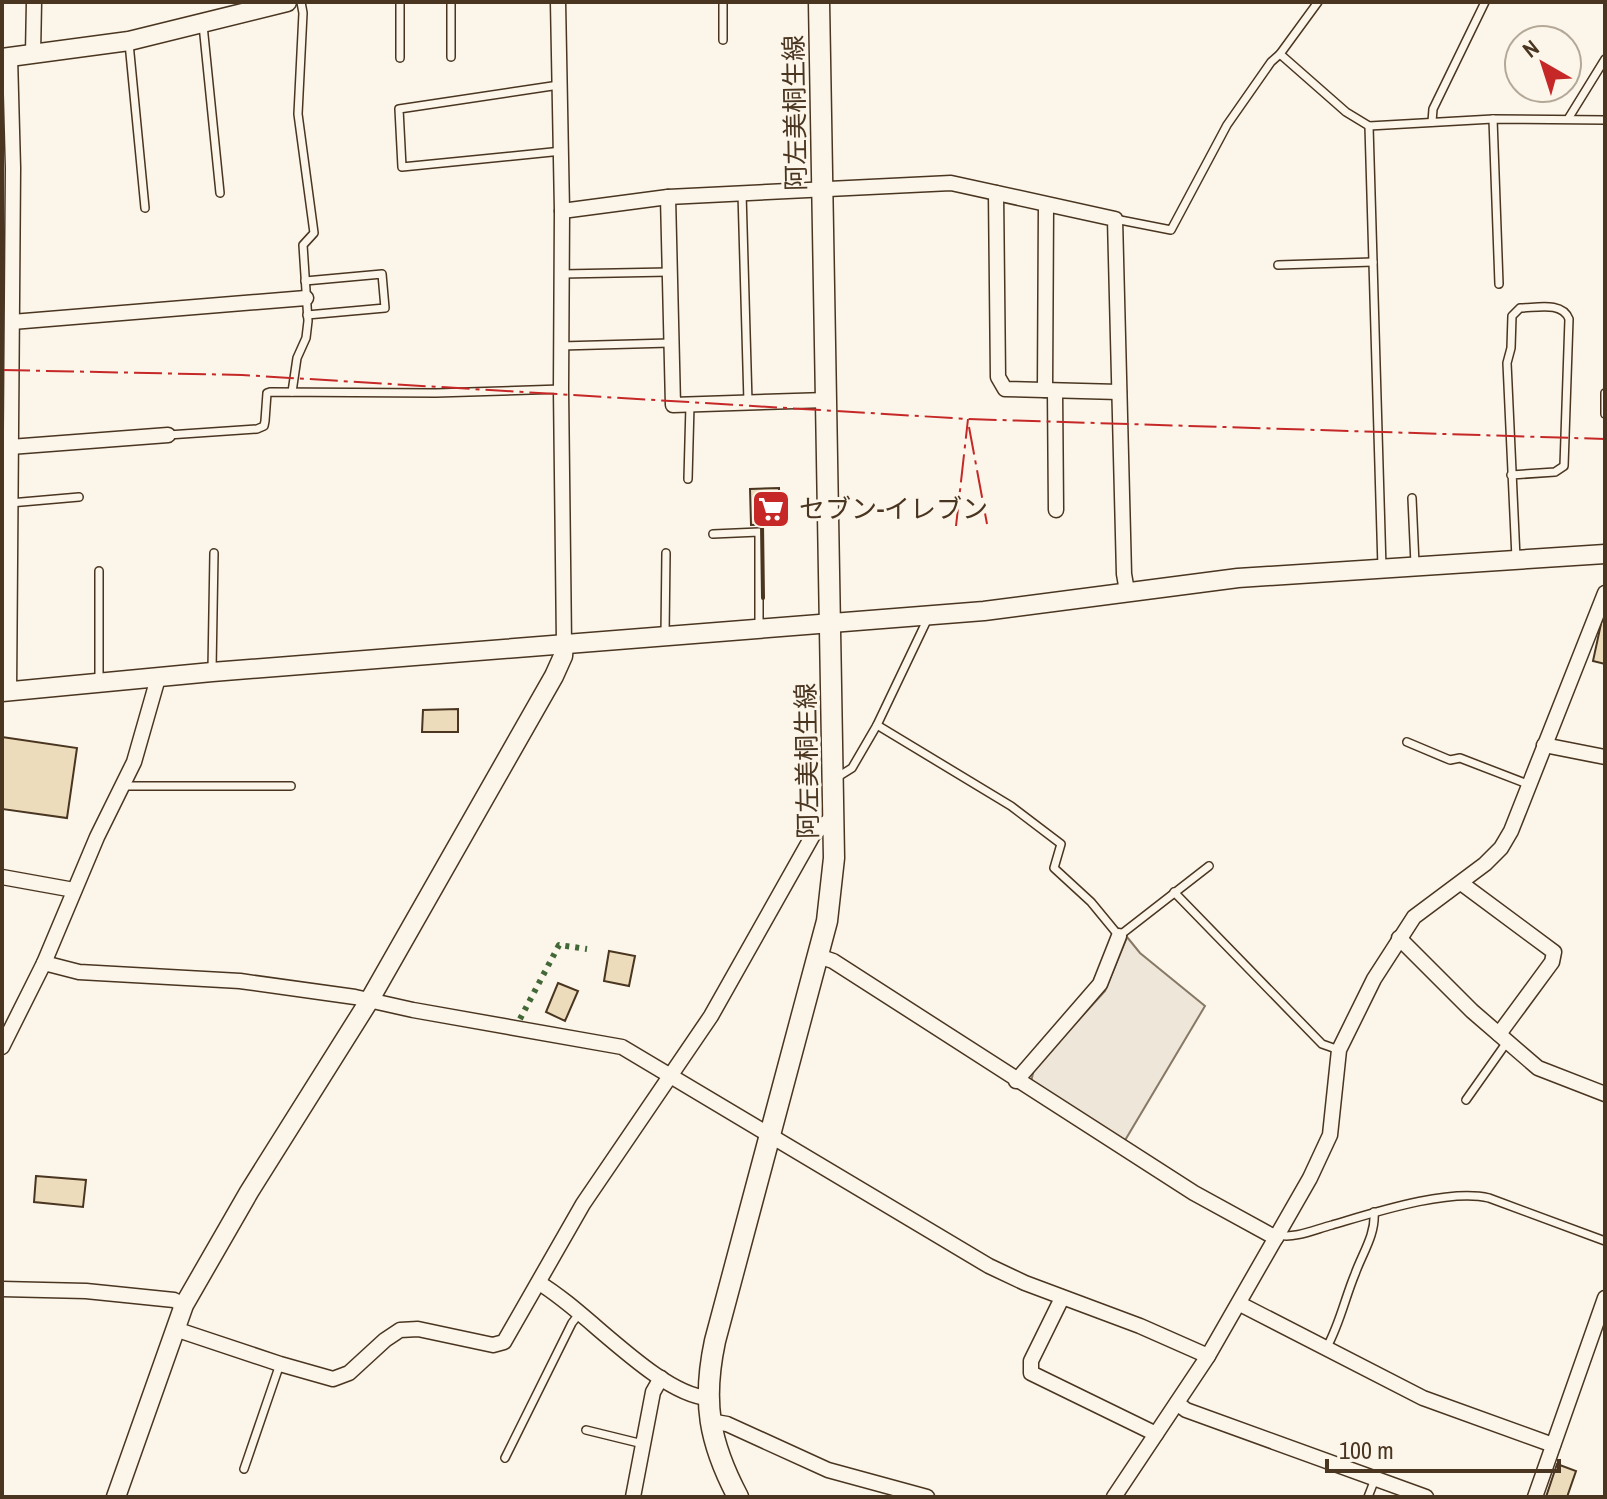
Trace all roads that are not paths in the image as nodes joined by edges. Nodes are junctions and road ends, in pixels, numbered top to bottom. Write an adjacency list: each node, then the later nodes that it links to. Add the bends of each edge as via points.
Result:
1 (34, 2): 14 (street)
2 (301, 2): 42 (lane, via 298,114 314,233 303,245)
3 (400, 2): 18 (lane)
4 (451, 2): 17 (lane)
5 (558, 2): 20 (street)
6 (723, 2): 12 (lane)
7 (819, 2): 28 (main road, 阿左美桐生線)
8 (1318, 2): 15 (lane)
9 (1485, 2): 24 (lane, via 1433,109)
10 (281, 3): 11 (street)
11 (203, 23): 13 (street); 29 (lane)
12 (723, 40)
13 (129, 41): 14 (street); 34 (lane)
14 (33, 54): 16 (street)
15 (1280, 54): 25 (lane); 36 (lane, via 1227,125 1171,230)
16 (6, 57): 27 (street)
17 (451, 57)
18 (400, 58)
19 (1605, 59): 22 (lane)
20 (561, 84): 26 (street); 26 (lane, via 399,109 402,167)
21 (1493, 119): 22 (lane); 24 (lane); 43 (lane)
22 (1568, 119): 23 (lane)
23 (1605, 120)
24 (1432, 122): 25 (lane)
25 (1369, 126): 38 (lane)
26 (562, 151): 35 (street)
27 (8, 168): 37 (street)
28 (823, 188): 30 (street); 31 (street, via 951,183); 55 (main road, 阿左美桐生線)
29 (220, 193)
30 (742, 193): 32 (street); 56 (lane)
31 (996, 193): 33 (street); 51 (street, via 998,377 1005,389)
32 (668, 197): 35 (street); 40 (street)
33 (1046, 206): 36 (street); 51 (street)
34 (145, 208)
35 (562, 211): 41 (street)
36 (1115, 219): 53 (street)
37 (6, 262): 46 (street)
38 (1373, 262): 39 (lane); 74 (lane)
39 (1278, 265)
40 (669, 272): 41 (lane); 47 (street)
41 (562, 274): 48 (street)
42 (305, 281): 44 (lane); 45 (lane, via 382,274 385,308)
43 (1499, 284)
44 (306, 298): 45 (lane); 46 (street)
45 (307, 315): 52 (lane)
46 (12, 322): 49 (street)
47 (670, 343): 48 (lane); 57 (street, via 673,405)
48 (561, 346): 50 (street)
49 (7, 379): 60 (street)
50 (561, 389): 52 (lane); 83 (street)
51 (1050, 390): 53 (street); 67 (street)
52 (292, 392): 59 (lane, via 267,393 264,426 257,429)
53 (1119, 392): 77 (street)
54 (1605, 393): 58 (lane)
55 (827, 400): 56 (street); 80 (main road, 阿左美桐生線)
56 (748, 403): 57 (street)
57 (690, 405): 62 (lane)
58 (1605, 414)
59 (168, 435): 60 (street)
60 (10, 447): 63 (street)
61 (1511, 475): 61 (lane, via 1507,363 1512,316 1520,308 1564,309 1569,319 1564,466 1555,472); 72 (lane)
62 (688, 479)
63 (6, 485): 66 (street)
64 (79, 497): 66 (lane)
65 (1412, 498): 73 (lane)
66 (10, 503): 76 (street)
67 (1056, 510)
68 (713, 534): 81 (lane, via 759,532)
69 (214, 553): 84 (lane)
70 (666, 553): 82 (lane)
71 (1605, 554): 72 (street)
72 (1516, 558): 73 (street)
73 (1415, 565): 74 (street)
74 (1382, 568): 77 (street)
75 (99, 571): 86 (lane)
76 (6, 583): 87 (street)
77 (1127, 591): 79 (street)
78 (1605, 593): 90 (street)
79 (928, 616): 80 (street); 88 (lane)
80 (832, 624): 81 (street); 92 (main road, 阿左美桐生線)
81 (759, 629): 82 (street)
82 (665, 637): 83 (street)
83 (564, 644): 84 (street); 106 (street, via 554,676)
84 (212, 672): 85 (street)
85 (158, 678): 86 (street); 94 (street)
86 (99, 684): 87 (street)
87 (5, 692)
88 (877, 725): 92 (lane, via 852,768); 102 (lane, via 1052,835 1061,844 1054,868)
89 (1407, 742): 93 (lane)
90 (1544, 745): 91 (street); 93 (street)
91 (1605, 757)
92 (834, 778): 96 (main road, 阿左美桐生線)
93 (1530, 785): 99 (street, via 1501,848)
94 (122, 786): 95 (lane); 100 (street)
95 (291, 786)
96 (835, 815): 104 (main road, 阿左美桐生線, via 833,882); 110 (street, via 813,835 717,1005)
97 (1209, 866): 101 (lane)
98 (2, 877): 100 (street)
99 (1461, 883): 103 (street, via 1414,917); 107 (street, via 1554,952)
100 (74, 890): 105 (street)
101 (1174, 892): 102 (lane); 109 (lane, via 1322,1044)
102 (1119, 936): 111 (street, via 1100,984)
103 (1399, 938): 107 (street); 109 (street)
104 (818, 956): 111 (street); 114 (main road, 阿左美桐生線)
105 (44, 963): 106 (street, via 79,972 240,981); 108 (street)
106 (369, 1001): 110 (street, via 611,1044); 123 (street)
107 (1503, 1038): 112 (street, via 1538,1068); 113 (lane)
108 (2, 1047)
109 (1339, 1050): 116 (street, via 1330,1135)
110 (670, 1075): 114 (street); 118 (street, via 583,1204)
111 (1016, 1081): 116 (street, via 1218,1208)
112 (1605, 1094)
113 (1466, 1100)
114 (770, 1133): 120 (street, via 989,1266); 130 (main road, 阿左美桐生線, via 715,1341)
115 (1374, 1212): 116 (lane); 117 (lane, via 1469,1194); 126 (lane, via 1374,1230)
116 (1277, 1236): 122 (street)
117 (1605, 1241)
118 (539, 1283): 124 (street); 128 (street, via 499,1344 409,1329 393,1334 340,1378)
119 (2, 1289): 123 (street, via 86,1291)
120 (1062, 1298): 127 (street); 134 (street, via 1031,1361 1031,1373)
121 (1605, 1298): 136 (street)
122 (1240, 1304): 126 (street); 127 (street)
123 (184, 1305): 125 (street)
124 (579, 1314): 129 (street); 137 (lane)
125 (175, 1329): 128 (street); 140 (street)
126 (1327, 1347): 136 (street, via 1423,1398)
127 (1208, 1356): 131 (street)
128 (280, 1364): 138 (lane)
129 (661, 1378): 130 (street, via 691,1396); 135 (street, via 653,1392)
130 (708, 1398): 132 (main road, 阿左美桐生線)
131 (1177, 1403): 134 (street); 139 (street)
132 (710, 1421): 142 (main road, 阿左美桐生線, via 717,1452); 143 (street, via 828,1470)
133 (586, 1430): 135 (lane)
134 (1156, 1434): 144 (street)
135 (643, 1444): 141 (street)
136 (1553, 1445): 147 (street)
137 (505, 1458)
138 (244, 1469)
139 (1375, 1479): 145 (lane); 146 (street)
140 (116, 1497)
141 (633, 1497)
142 (738, 1497)
143 (927, 1497)
144 (1114, 1497)
145 (1368, 1497)
146 (1426, 1497)
147 (1535, 1497)

